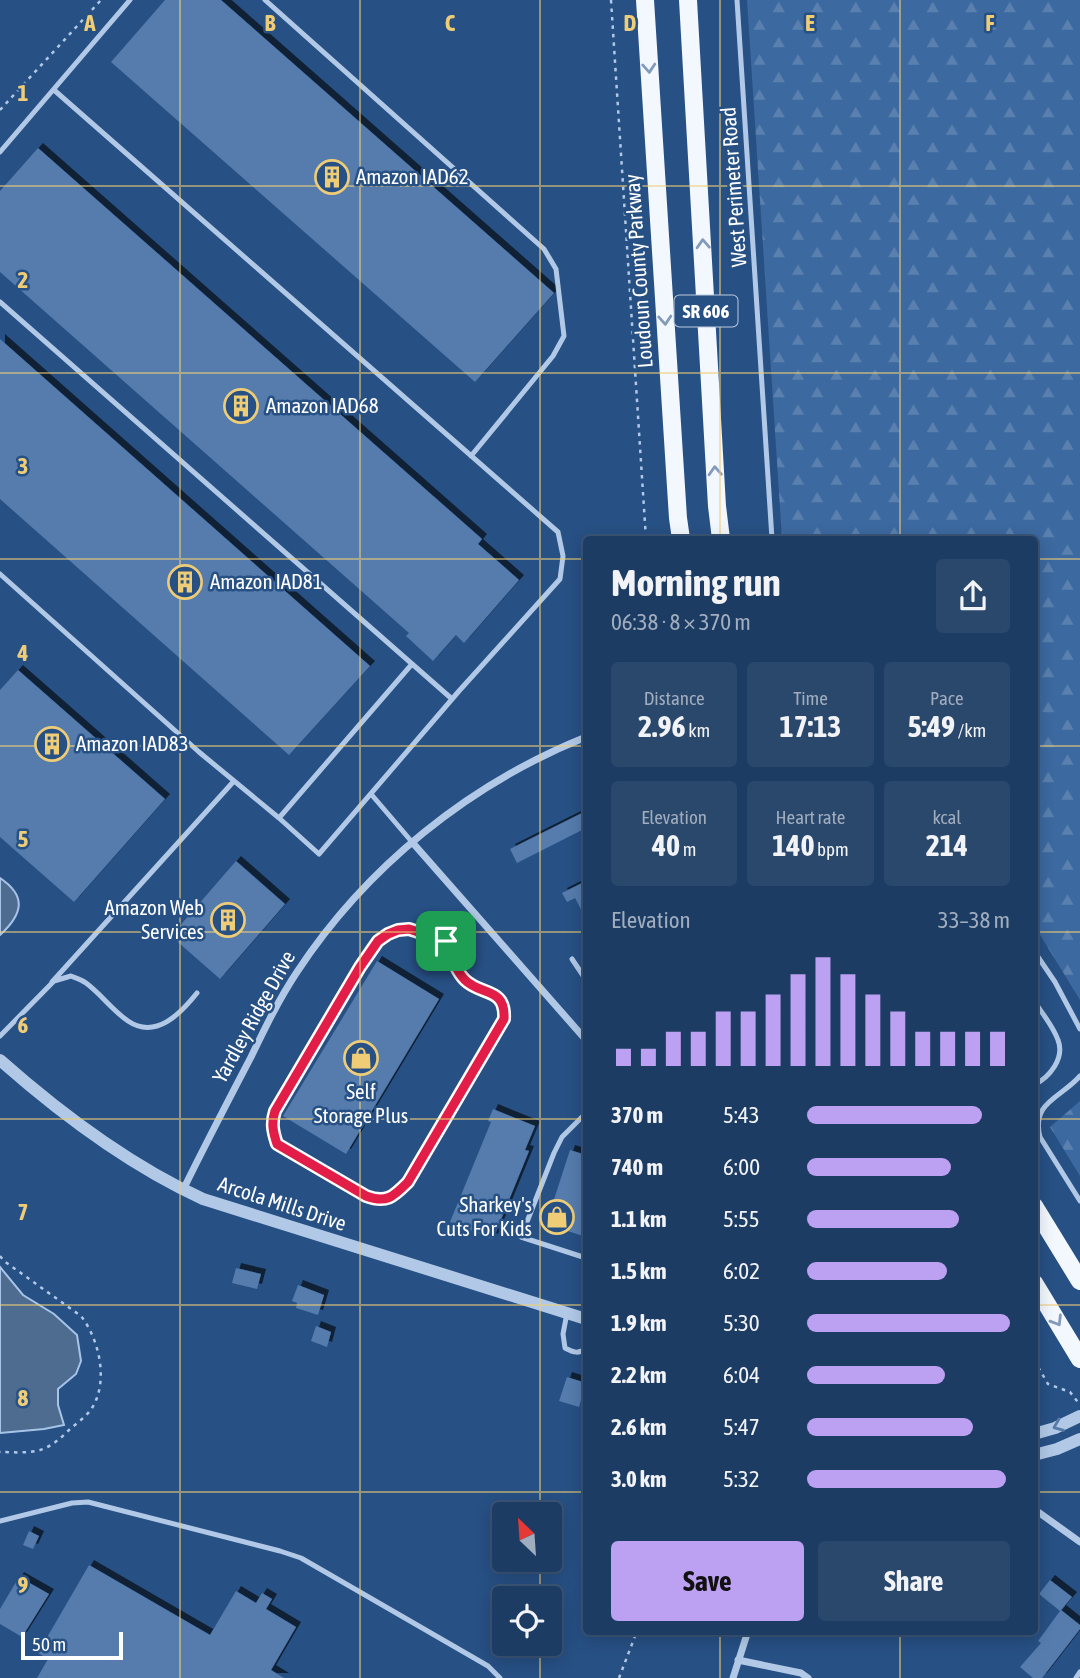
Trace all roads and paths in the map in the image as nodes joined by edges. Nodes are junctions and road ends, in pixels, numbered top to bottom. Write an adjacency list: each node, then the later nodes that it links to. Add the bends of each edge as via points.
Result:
1 (100, 0): 9 (path)
2 (130, 0): 8 (lane)
3 (265, 0): 12 (lane, via 544,249 556,269 564,336 553,356)
4 (611, 0): 13 (path)
5 (645, 0): 14 (main road, Loudoun County Parkway / SR 606, one-way to 14)
6 (688, 0): 15 (main road, SR 606, one-way to 6)
7 (737, 0): 16 (lane, West Perimeter Road)
8 (54, 90): 10 (lane); 12 (lane)
9 (0, 110)
10 (0, 152)
11 (0, 302): 18 (lane)
12 (471, 456): 19 (lane, via 558,532 563,556 560,579)
13 (646, 536)
14 (681, 536)
15 (721, 536)
16 (772, 536)
17 (0, 574): 21 (lane)
18 (412, 664): 19 (lane); 23 (lane)
19 (452, 699): 22 (lane)
20 (583, 738): 24 (street, Yardley Ridge Drive, via 483,789)
21 (234, 781): 23 (lane); 30 (lane)
22 (371, 794): 23 (lane, via 319,855); 24 (lane)
23 (279, 818)
24 (412, 842): 25 (street); 42 (street, Yardley Ridge Drive, via 365,886 296,973)
25 (475, 914): 26 (lane); 35 (street)
26 (446, 941): 26 (lane, via 409,929 378,941 272,1121 277,1144 376,1200 394,1195 408,1182 504,1019 500,1000 459,973)
27 (1038, 957): 33 (lane)
28 (572, 959): 29 (lane)
29 (583, 977)
30 (52, 982): 31 (lane, via 71,976 129,1022 150,1028 169,1021); 34 (lane)
31 (197, 993)
32 (1038, 1008): 38 (lane, via 1059,1050 1051,1073)
33 (1080, 1029)
34 (0, 1036)
35 (583, 1037)
36 (0, 1060): 42 (street, Arcola Mills Drive, via 116,1150)
37 (1080, 1076): 40 (lane, via 1047,1103)
38 (1038, 1082)
39 (583, 1116): 46 (lane, via 562,1137 521,1237)
40 (1038, 1121)
41 (1038, 1130): 43 (lane)
42 (183, 1190): 49 (street, Arcola Mills Drive)
43 (1080, 1201)
44 (1038, 1213): 47 (main road)
45 (0, 1256): 57 (path, via 81,1316 100,1359 97,1399 91,1411 41,1451)
46 (583, 1257)
47 (1080, 1281)
48 (1038, 1290): 51 (main road, one-way to 51)
49 (580, 1316): 50 (lane, via 563,1334 565,1348 574,1353)
50 (583, 1350)
51 (1080, 1359)
52 (1038, 1367): 53 (path, via 1048,1384 1070,1392)
53 (1080, 1405)
54 (1080, 1416): 55 (street, one-way to 55)
55 (1038, 1433)
56 (1080, 1440): 58 (street)
57 (0, 1451)
58 (1038, 1454)
59 (1038, 1512): 61 (street)
60 (0, 1521): 66 (lane, via 88,1502 301,1558 488,1666)
61 (1080, 1542)
62 (635, 1635): 67 (path)
63 (747, 1635): 64 (street)
64 (738, 1660): 68 (street); 69 (street)
65 (1080, 1672): 70 (lane)
66 (500, 1678)
67 (619, 1678)
68 (733, 1678)
69 (808, 1678)
70 (1076, 1678)

